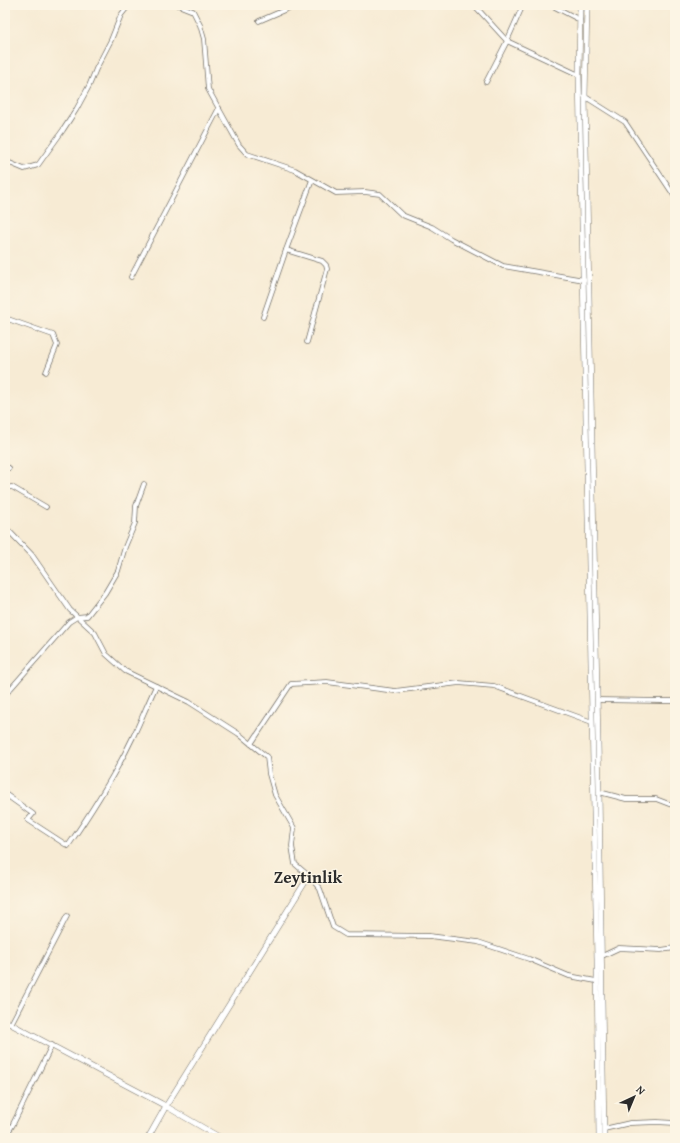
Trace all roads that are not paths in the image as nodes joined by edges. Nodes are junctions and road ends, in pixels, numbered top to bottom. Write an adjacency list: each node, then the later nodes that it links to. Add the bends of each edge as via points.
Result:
1 (129, 5): 17 (street, via 121,15 76,110 38,165 24,169)
2 (178, 5): 16 (street, via 192,11 200,25 204,39 208,89)
3 (296, 5): 9 (street)
4 (474, 5): 11 (street)
5 (523, 5): 11 (street)
6 (551, 5): 10 (street)
7 (580, 5): 10 (street)
8 (587, 5): 15 (street)
9 (259, 20)
10 (580, 20): 12 (street)
11 (507, 41): 12 (street); 13 (street)
12 (579, 75): 14 (street)
13 (486, 82)
14 (580, 94): 15 (street); 22 (street)
15 (585, 97): 19 (street, via 625,122); 34 (street)
16 (219, 108): 18 (street, via 239,145 247,154 295,170); 21 (street)
17 (5, 161)
18 (312, 180): 20 (street); 22 (street, via 336,193 380,194 402,215 432,227 503,266)
19 (675, 197)
20 (286, 250): 23 (street); 25 (street, via 322,262 327,269)
21 (131, 278)
22 (584, 280): 34 (street)
23 (263, 317)
24 (5, 318): 26 (street, via 53,335 57,345)
25 (307, 342)
26 (46, 372)
27 (144, 484): 31 (street, via 136,506 135,523 118,571 106,593 88,616)
28 (5, 488): 29 (street, via 12,488)
29 (46, 507)
30 (5, 528): 31 (street, via 32,555)
31 (77, 617): 32 (street, via 95,634 106,654 125,671); 33 (street, via 69,622)
32 (156, 686): 37 (street, via 189,702); 39 (street, via 133,737 95,807 68,846 28,820 32,814)
33 (5, 695)
34 (594, 700): 35 (street); 36 (street); 38 (street)
35 (675, 700)
36 (592, 722): 37 (street, via 494,686 459,683 395,691 327,682 291,684); 44 (street)
37 (251, 744): 41 (street, via 267,757 275,795 294,828 292,846 295,864)
38 (599, 792): 40 (street, via 626,799 656,799); 44 (street)
39 (5, 794)
40 (675, 805)
41 (309, 876): 45 (street, via 320,889 333,927 346,935 429,936 478,942 569,976); 49 (street)
42 (67, 916): 47 (street)
43 (675, 948): 44 (street, via 619,948)
44 (599, 958): 45 (street); 51 (street)
45 (596, 981): 55 (street)
46 (5, 1021): 47 (street)
47 (11, 1024): 48 (street)
48 (52, 1045): 49 (street); 52 (street, via 12,1126)
49 (166, 1106): 53 (street); 54 (street)
50 (675, 1123): 51 (street, via 630,1123)
51 (604, 1128): 56 (street)
52 (5, 1132)
53 (148, 1138)
54 (221, 1138)
55 (599, 1138)
56 (604, 1138)

